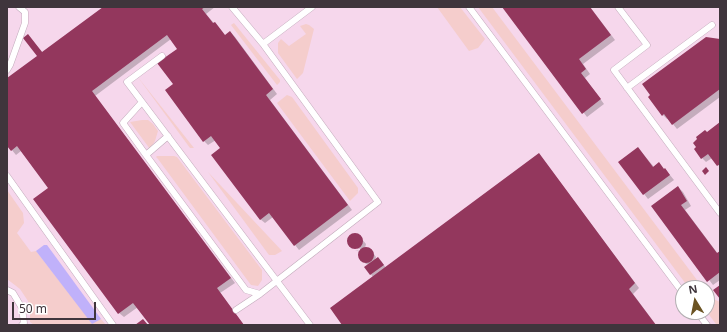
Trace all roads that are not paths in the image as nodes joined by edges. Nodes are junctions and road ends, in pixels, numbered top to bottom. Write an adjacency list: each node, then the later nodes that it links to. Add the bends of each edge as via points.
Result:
1 (20, 7): 9 (lane, via 25,12 25,23)
2 (232, 7): 7 (lane)
3 (312, 7): 7 (lane)
4 (470, 7): 17 (lane)
5 (618, 7): 10 (lane, via 647,45 614,70)
6 (712, 25): 10 (lane)
7 (263, 44): 16 (lane, via 378,202)
8 (162, 56): 11 (lane, via 127,82)
9 (7, 70)
10 (627, 88): 15 (lane)
11 (142, 102): 12 (lane); 13 (lane, via 123,123)
12 (168, 136): 13 (lane); 16 (lane)
13 (146, 155): 19 (lane, via 246,290)
14 (7, 176): 22 (lane)
15 (720, 213)
16 (277, 281): 19 (lane); 23 (lane)
17 (675, 282)
18 (7, 290): 21 (lane, via 13,293 22,308)
19 (260, 294): 20 (lane)
20 (236, 310)
21 (22, 325)
22 (113, 325)
23 (310, 325)

